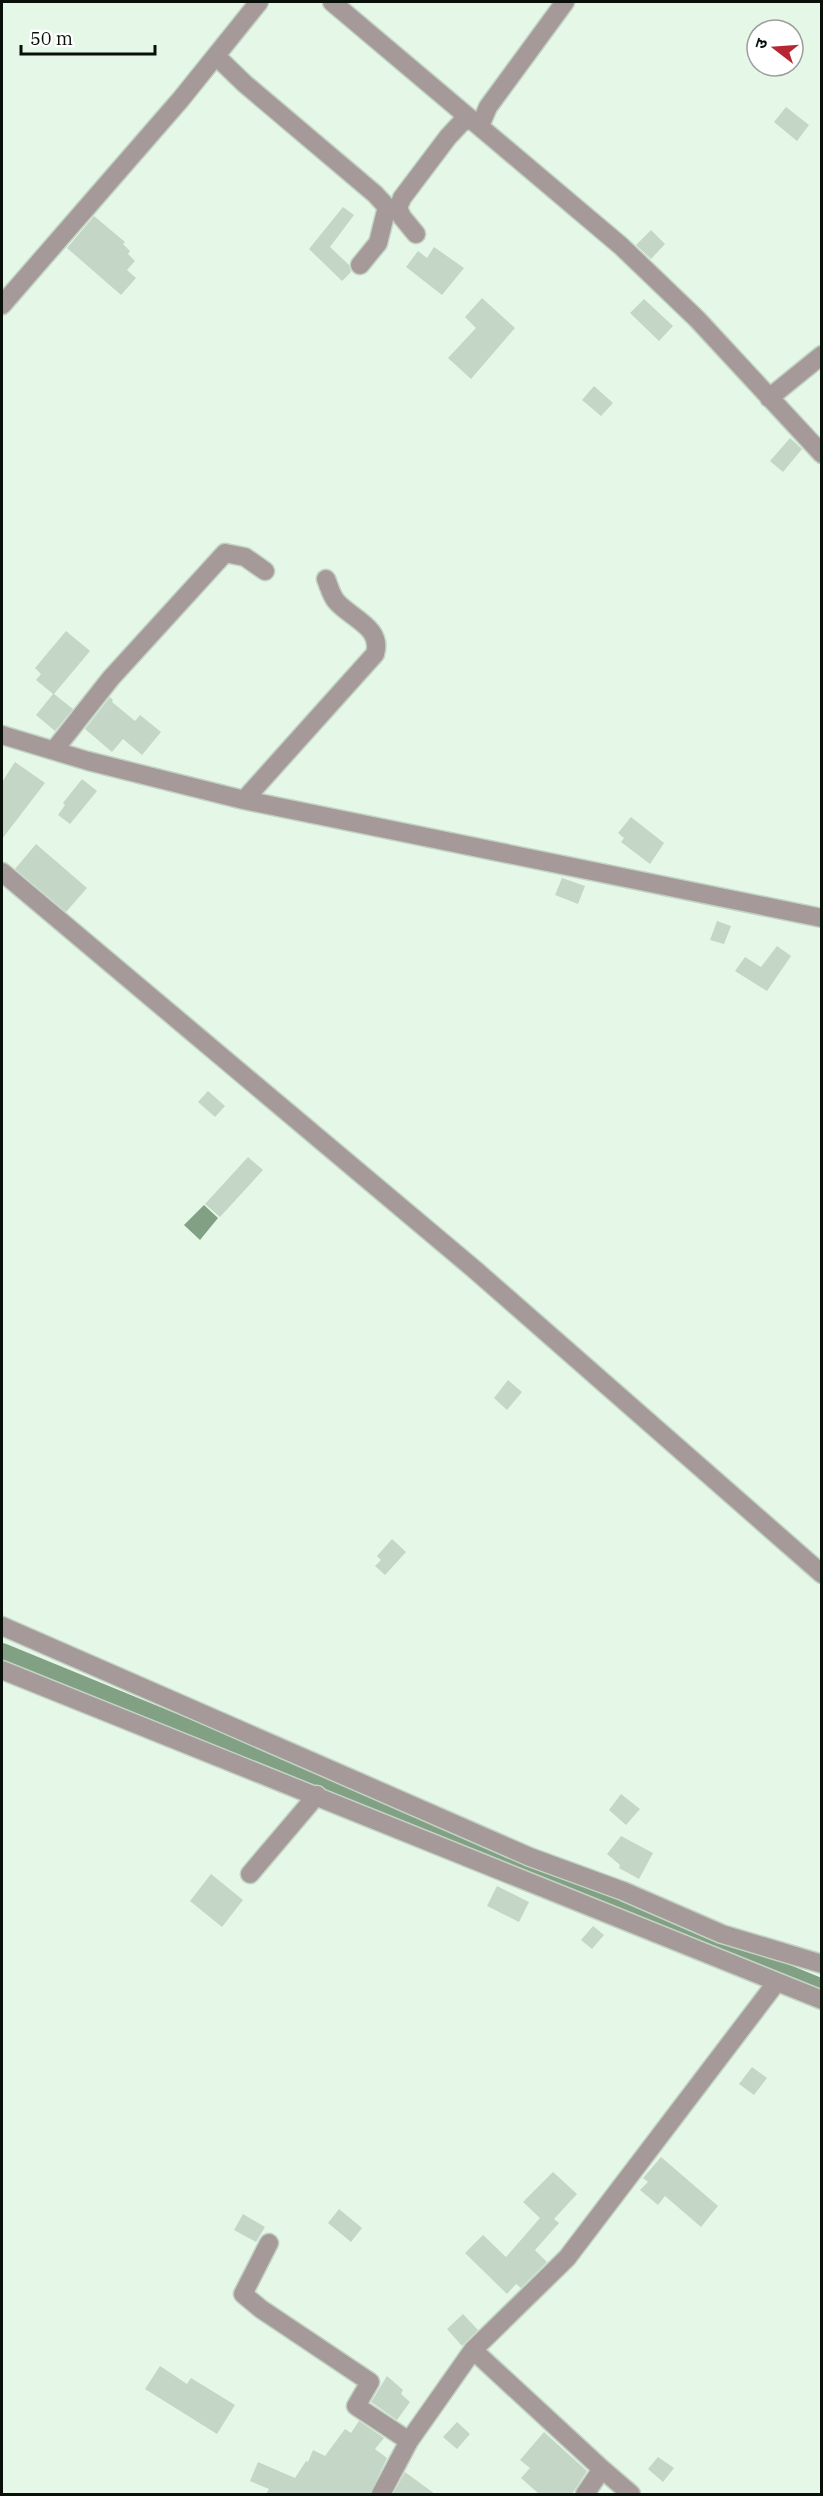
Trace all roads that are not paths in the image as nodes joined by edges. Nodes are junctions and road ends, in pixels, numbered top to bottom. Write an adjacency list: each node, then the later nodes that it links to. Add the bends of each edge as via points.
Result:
1 (259, 2): 4 (street)
2 (332, 2): 5 (street)
3 (566, 2): 5 (street)
4 (216, 56): 7 (street, via 387,207 378,243); 8 (street)
5 (475, 123): 6 (street, via 462,122 402,198 398,208); 10 (street, via 621,246 697,319)
6 (416, 234)
7 (360, 265)
8 (2, 305)
9 (822, 355): 10 (street)
10 (769, 398): 11 (street)
11 (822, 453)
12 (265, 572): 15 (street, via 245,557 225,553 111,678)
13 (326, 579): 16 (street, via 336,601 373,633 378,644 375,654)
14 (5, 741): 15 (street)
15 (55, 750): 16 (street)
16 (244, 800): 18 (street)
17 (2, 872): 19 (street, via 474,1269)
18 (822, 918)
19 (822, 1574)
20 (2, 1626): 24 (street, via 530,1857 623,1891 722,1934)
21 (2, 1670): 22 (street)
22 (317, 1795): 23 (street); 25 (street)
23 (250, 1874)
24 (822, 1964)
25 (776, 1983): 26 (street); 28 (street, via 567,2258)
26 (822, 2000)
27 (269, 2243): 29 (street, via 243,2294 370,2382 356,2406)
28 (473, 2350): 29 (street); 30 (street)
29 (409, 2441): 31 (street)
30 (602, 2469): 32 (street); 33 (street)
31 (381, 2494)
32 (585, 2494)
33 (631, 2494)

